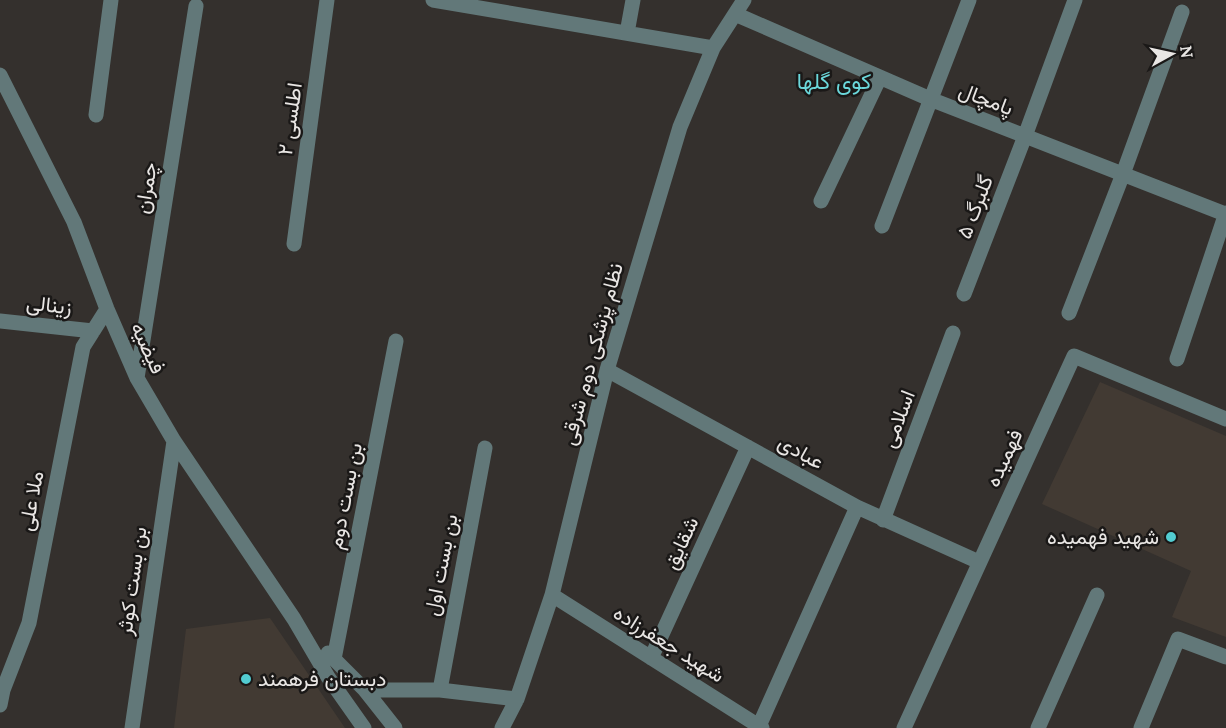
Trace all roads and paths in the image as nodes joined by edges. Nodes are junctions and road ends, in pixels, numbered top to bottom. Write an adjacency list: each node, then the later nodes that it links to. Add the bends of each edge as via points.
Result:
1 (111, 0): 17 (street)
2 (327, 0): 23 (street, اطلسی ۲)
3 (433, 0): 8 (street)
4 (633, 0): 12 (street)
5 (744, 0): 11 (street, نظام پزشکی دوم شرقی)
6 (969, 0): 16 (street)
7 (1075, 0): 18 (street, گلبرگ ۵)
8 (474, 3): 12 (street)
9 (196, 6): 33 (street, چمران)
10 (1182, 12): 19 (street)
11 (735, 14): 13 (street, نظام پزشکی دوم شرقی); 15 (street, پامچال)
12 (627, 33): 13 (street)
13 (713, 48): 32 (street, نظام پزشکی دوم شرقی, via 680,127)
14 (0, 75): 25 (street, فیضیه, via 74,222)
15 (880, 77): 16 (street, پامچال); 20 (street)
16 (930, 99): 18 (street, پامچال); 22 (street)
17 (96, 115)
18 (1025, 136): 19 (street, پامچال); 24 (street, گلبرگ ۵)
19 (1123, 174): 21 (street, پامچال); 26 (street)
20 (820, 201)
21 (1226, 214): 31 (street)
22 (882, 226)
23 (294, 244)
24 (964, 294)
25 (106, 309): 28 (street, ملا علی); 33 (street, فیضیه)
26 (1069, 313)
27 (0, 321): 28 (street, زینالی)
28 (93, 331): 50 (street, ملا علی, via 83,347 29,622)
29 (953, 333): 39 (street, اسلامی)
30 (396, 341): 46 (street, بن بست دوم)
31 (1177, 359)
32 (607, 370): 36 (street, عبادی); 41 (street, نظام پزشکی دوم شرقی)
33 (137, 378): 35 (street, فیضیه)
34 (1226, 419): 40 (street, فهمیده, via 1074,356)
35 (174, 441): 43 (street, فیضیه); 52 (street, بن بست کوثر)
36 (748, 447): 38 (street, عبادی); 45 (street, شقایق)
37 (484, 448): 48 (street, بن بست اول)
38 (857, 507): 39 (street, عبادی); 51 (street)
39 (883, 520): 40 (street, عبادی)
40 (979, 562): 56 (street, فهمیده)
41 (552, 595): 45 (street, شهید جعفرزاده); 49 (street, نظام پزشکی دوم شرقی)
42 (1097, 595): 57 (street)
43 (294, 619): 46 (street, فیضیه); 53 (street, فیضیه)
44 (1226, 657): 58 (street, via 1178,639)
45 (651, 658): 51 (street, شهید جعفرزاده)
46 (334, 659): 47 (street, فیضیه)
47 (364, 690): 48 (street); 54 (street, فیضیه)
48 (440, 690): 49 (street)
49 (517, 699): 55 (street, نظام پزشکی دوم شرقی)
50 (0, 705)
51 (761, 727)
52 (132, 728)
53 (364, 728)
54 (395, 728)
55 (502, 728)
56 (904, 728)
57 (1038, 728)
58 (1141, 728)

